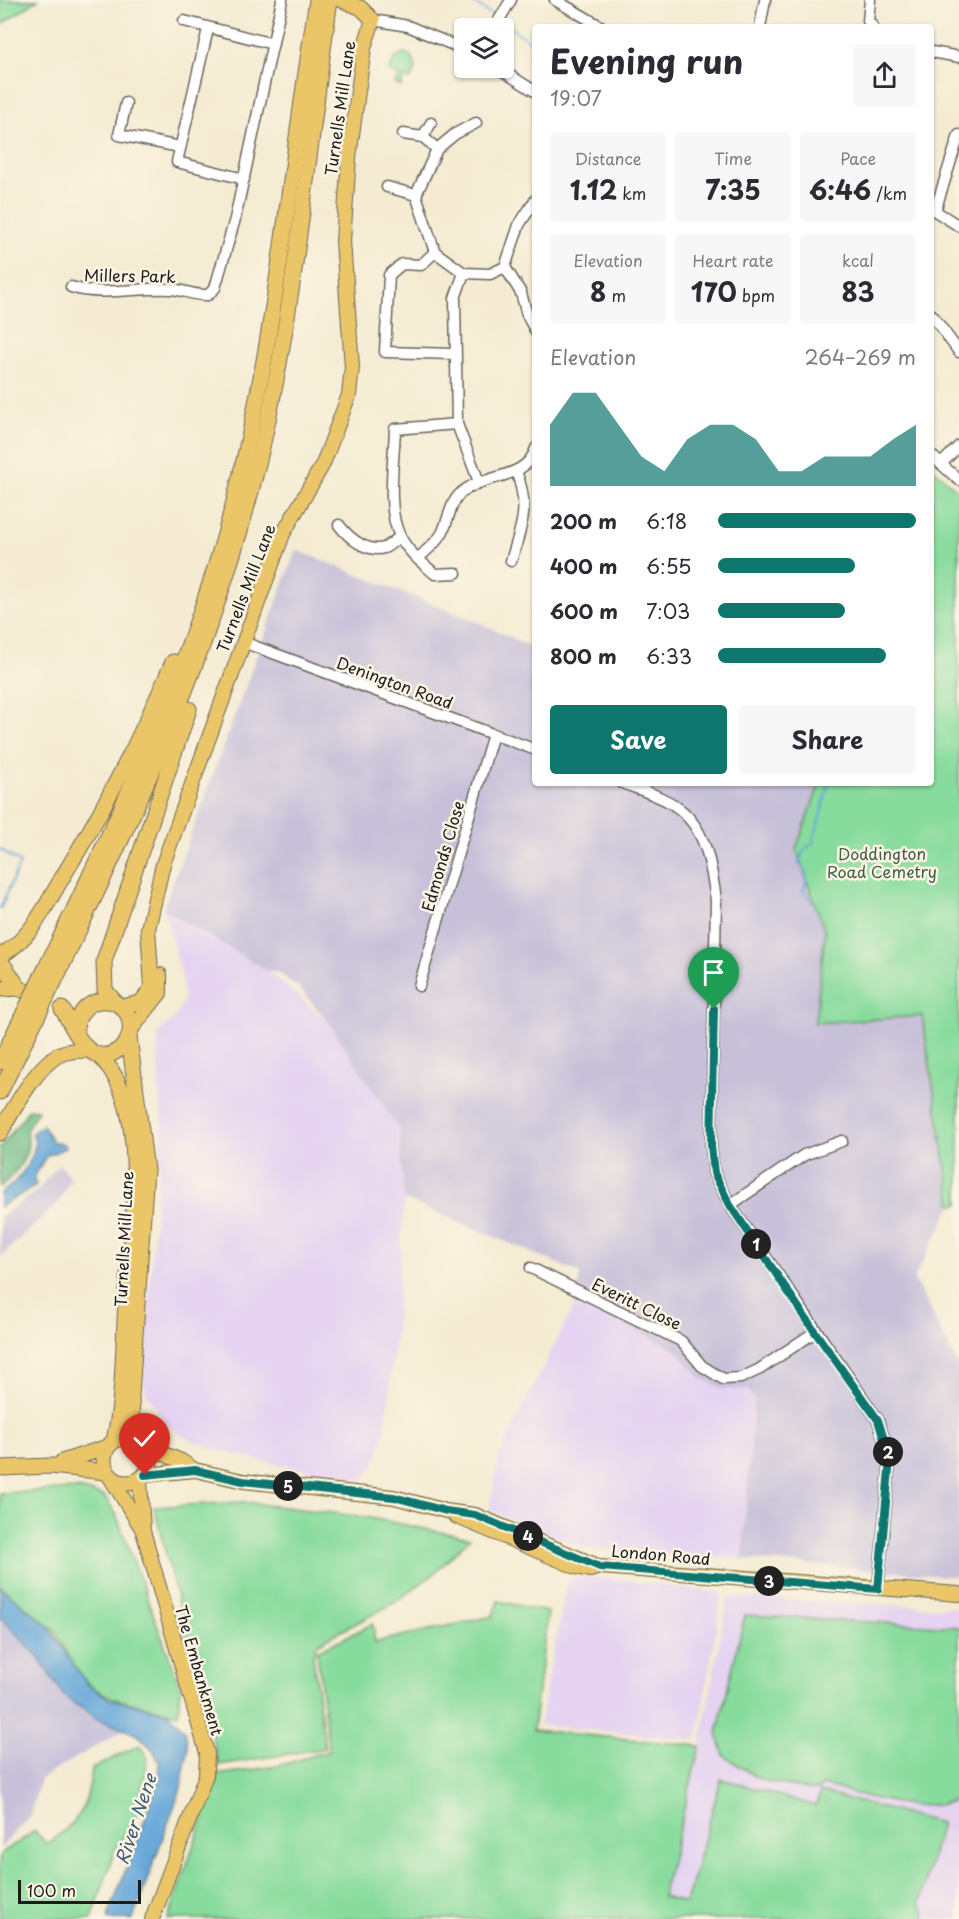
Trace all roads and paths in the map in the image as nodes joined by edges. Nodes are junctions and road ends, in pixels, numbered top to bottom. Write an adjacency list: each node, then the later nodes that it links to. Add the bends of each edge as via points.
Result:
1 (282, 0): 16 (street, Millers Park)
2 (317, 0): 54 (highway, via 268,344)
3 (330, 0): 58 (highway, via 280,363)
4 (341, 0): 10 (main road, via 355,5)
5 (511, 0): 9 (street)
6 (555, 0): 12 (street)
7 (765, 0): 13 (street)
8 (870, 0): 14 (street)
9 (500, 18)
10 (373, 20): 17 (street, via 408,26); 60 (main road, Turnells Mill Lane, via 364,48 349,157 343,241 352,367 349,395 323,464 283,534)
11 (184, 21): 15 (street)
12 (597, 24)
13 (761, 24)
14 (870, 24)
15 (208, 29): 16 (street); 28 (street)
16 (273, 44): 30 (street, Millers Park)
17 (454, 45)
18 (934, 52): 19 (street)
19 (959, 57)
20 (514, 78): 21 (street)
21 (532, 89)
22 (126, 103): 28 (street, via 119,135)
23 (431, 123): 27 (street)
24 (476, 123): 29 (street, via 454,134)
25 (403, 134): 27 (street)
26 (959, 135): 34 (street)
27 (423, 137): 29 (street)
28 (180, 147): 30 (street, via 177,162)
29 (437, 149): 32 (street)
30 (244, 179): 40 (street, Millers Park, via 220,276 208,295 168,289 98,291)
31 (387, 188): 32 (street)
32 (416, 195): 37 (street)
33 (532, 205): 38 (street, via 519,225)
34 (934, 207)
35 (934, 211): 36 (street)
36 (959, 226)
37 (435, 252): 39 (street); 44 (street, via 421,265 402,264 389,275 385,352)
38 (506, 267): 39 (street, via 490,274); 42 (street)
39 (464, 273): 44 (street, via 455,298)
40 (71, 287)
41 (934, 319): 43 (street)
42 (532, 323)
43 (959, 352)
44 (454, 354): 45 (street)
45 (457, 424): 52 (street); 55 (street, via 395,429 393,515)
46 (959, 446): 49 (street)
47 (532, 454): 50 (street)
48 (934, 458): 49 (street)
49 (942, 464): 51 (street)
50 (516, 471): 52 (street); 57 (street, via 525,503)
51 (959, 480)
52 (479, 482): 56 (street, via 458,496 440,535)
53 (339, 525): 55 (street, via 347,535 369,548 385,548)
54 (226, 530): 65 (highway, via 191,620 122,774 34,925 22,941); 66 (highway, via 198,623 150,748)
55 (400, 537): 56 (street)
56 (418, 559): 59 (street, via 435,574)
57 (511, 561)
58 (230, 568): 66 (highway, via 157,765); 70 (highway, via 205,660 104,961 105,990)
59 (456, 573)
60 (243, 642): 61 (street, Denington Road); 64 (main road, Turnells Mill Lane, via 163,864)
61 (493, 734): 62 (street, Denington Road); 67 (street, Edmonds Close)
62 (532, 749)
63 (629, 786): 81 (street, via 674,805 699,831 711,864 716,900 711,1146 714,1173)
64 (152, 920): 70 (main road, Turnells Mill Lane, via 148,942 152,987 141,1002); 75 (main road, Turnells Mill Lane, via 157,930 161,987)
65 (0, 958): 69 (highway)
66 (48, 979): 73 (highway, bridge)
67 (419, 986)
68 (0, 988): 69 (highway)
69 (19, 988): 72 (highway)
70 (118, 1004): 71 (highway, via 101,1000); 75 (highway, via 130,1022)
71 (86, 1007): 72 (highway); 74 (highway)
72 (62, 1009): 74 (highway)
73 (30, 1016): 77 (highway); 78 (highway)
74 (76, 1031): 76 (highway, via 78,1039)
75 (130, 1034): 76 (highway, via 113,1053); 85 (highway, Turnells Mill Lane, via 146,1170 131,1395 132,1420)
76 (93, 1052): 79 (highway, via 67,1052 52,1059); 84 (highway, Turnells Mill Lane, via 113,1070 123,1090 135,1161 122,1374)
77 (0, 1062)
78 (0, 1092)
79 (0, 1133)
80 (842, 1141): 81 (street, via 804,1155)
81 (730, 1205): 83 (street)
82 (531, 1268): 83 (street, Everitt Close, via 681,1341 702,1366 723,1379 741,1378 760,1369)
83 (815, 1332): 92 (street, via 878,1420 890,1459)
84 (110, 1444): 85 (highway, via 126,1436); 86 (highway); 89 (highway, via 103,1459)
85 (144, 1444): 88 (main road, London Road); 90 (highway, via 150,1458)
86 (51, 1466): 87 (highway); 89 (highway)
87 (0, 1468)
88 (195, 1470): 90 (main road, London Road); 92 (main road, London Road, via 243,1481 394,1497 467,1513 600,1567)
89 (108, 1474): 90 (highway, via 126,1484); 91 (main road, The Embankment)
90 (142, 1477): 91 (main road, The Embankment)
91 (143, 1531): 94 (main road, The Embankment, via 207,1753 206,1775)
92 (878, 1589): 93 (main road, London Road)
93 (959, 1594)
94 (152, 1919)

